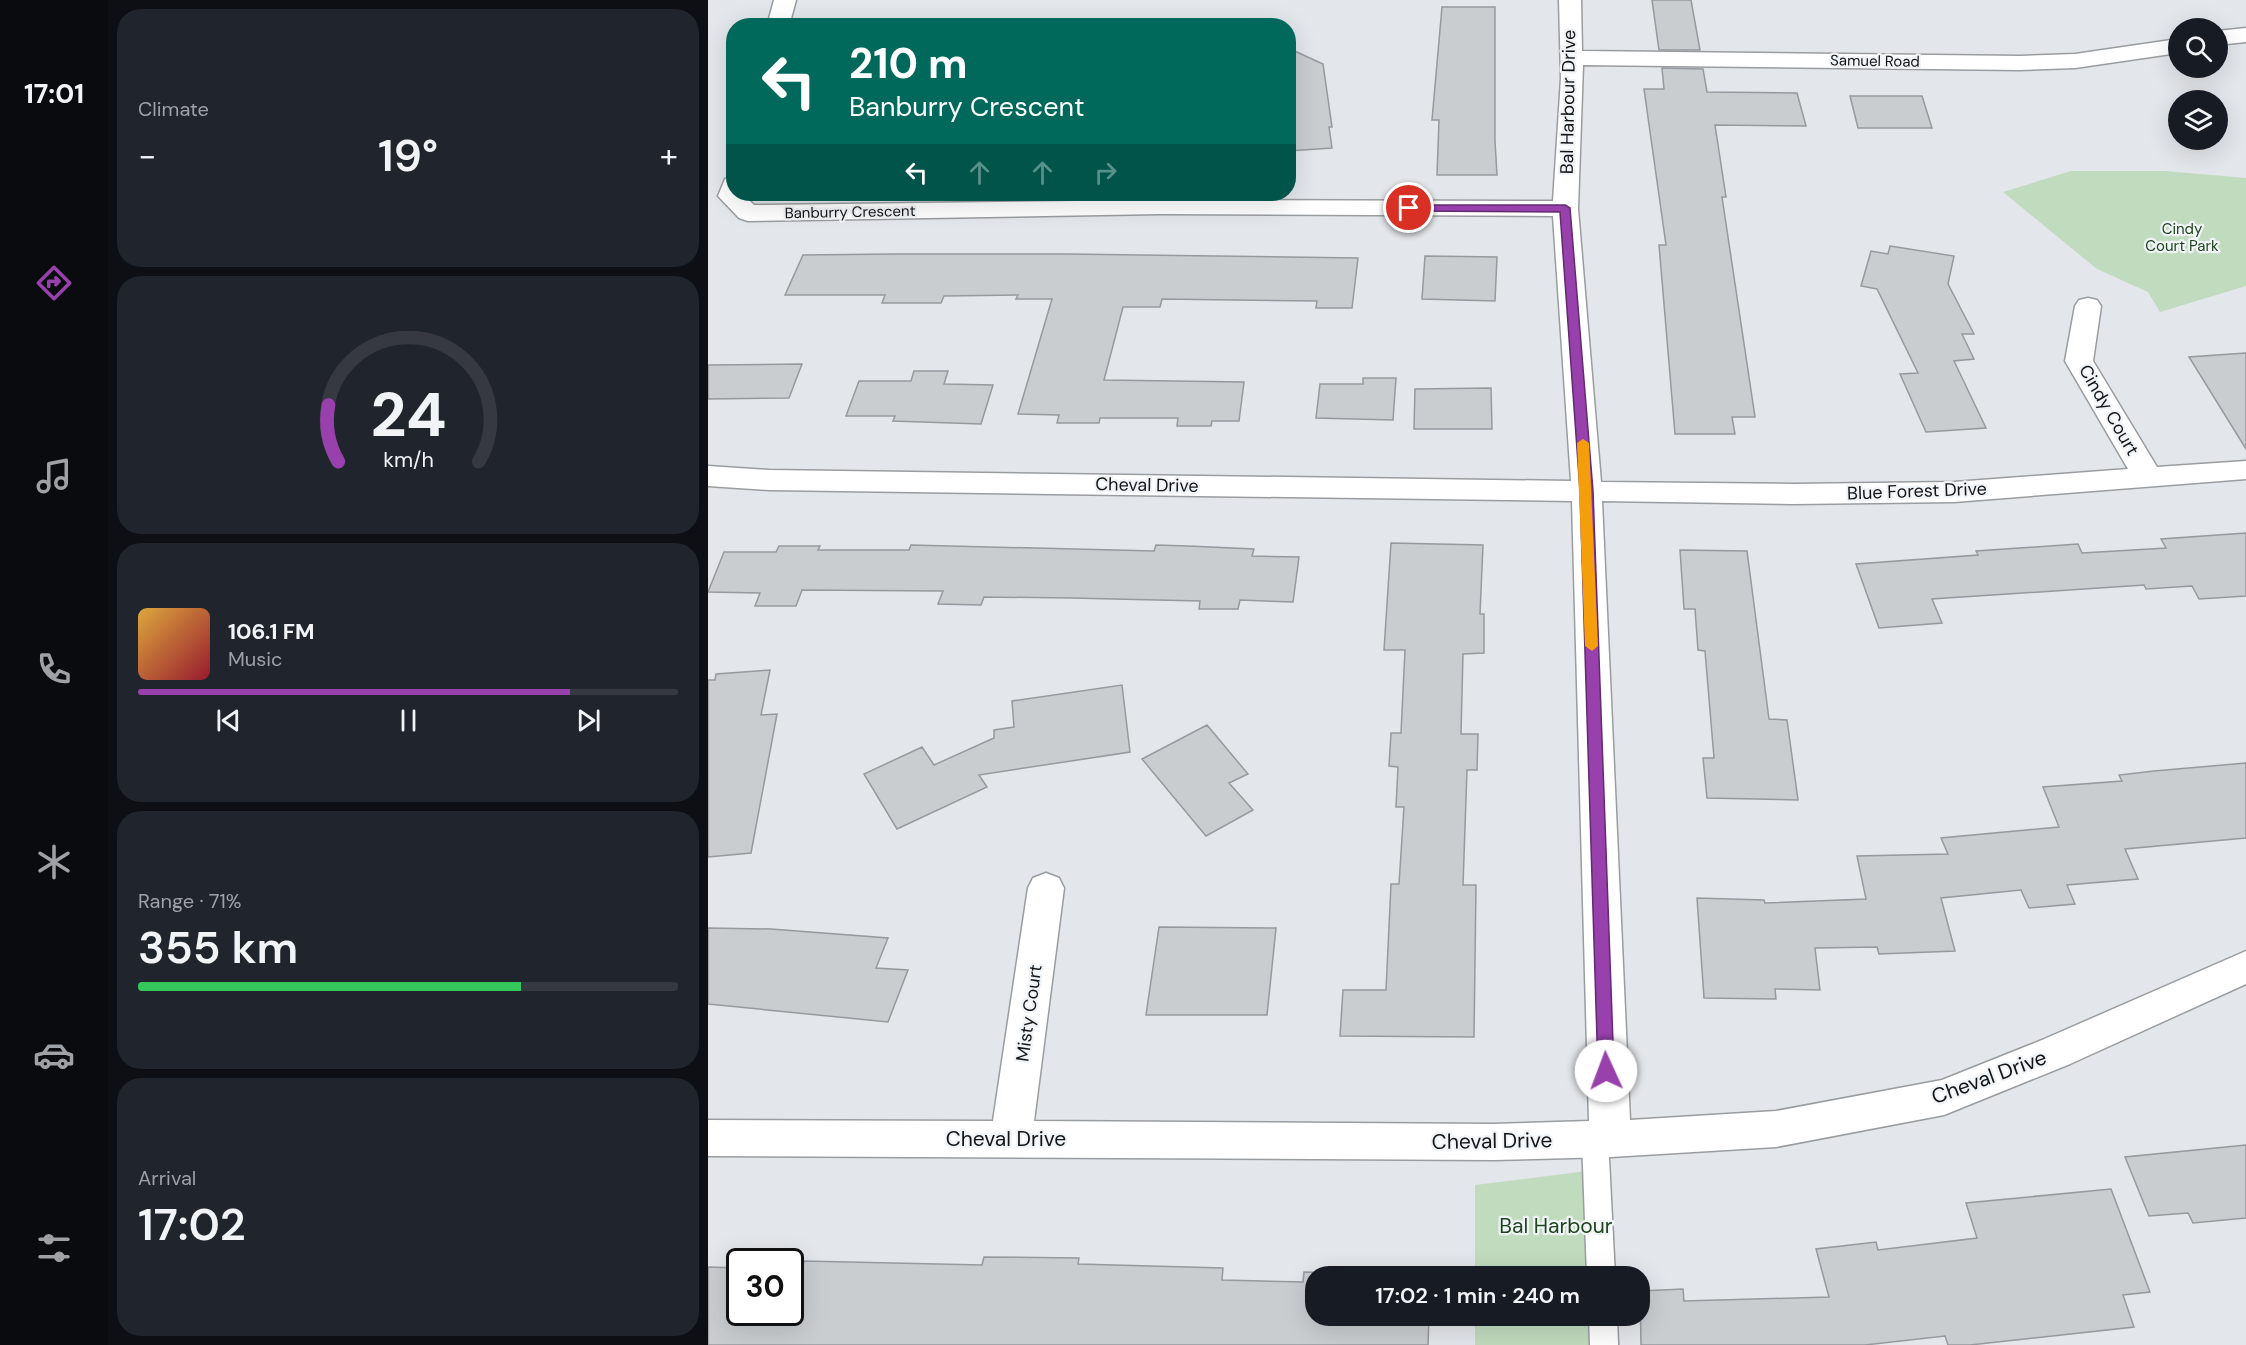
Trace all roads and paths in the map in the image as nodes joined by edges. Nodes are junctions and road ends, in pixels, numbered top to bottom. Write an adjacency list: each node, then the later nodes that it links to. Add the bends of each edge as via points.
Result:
1 (785, 0): 3 (street)
2 (1570, 0): 7 (street, Bal Harbour Drive)
3 (780, 18)
4 (2246, 35): 5 (street)
5 (2228, 37)
6 (2168, 47): 7 (street, Samuel Road, via 2075,61 2020,63)
7 (1570, 58): 11 (street, Bal Harbour Drive)
8 (735, 201): 9 (street, Banburry Crescent, via 748,213)
9 (1130, 201)
10 (1212, 201): 11 (street, Banburry Crescent)
11 (1565, 208): 16 (street, Bal Harbour Drive)
12 (2088, 306): 15 (street, Cindy Court, via 2079,361)
13 (2246, 470): 15 (street, Blue Forest Drive)
14 (708, 476): 16 (street, Cheval Drive, via 792,481)
15 (2147, 476): 16 (street, Blue Forest Drive, via 1954,492 1793,495)
16 (1587, 491): 21 (street, Bal Harbour Drive, via 1606,1071)
17 (1046, 888): 20 (street, Misty Court)
18 (2246, 967): 21 (street, Cheval Drive, via 1944,1097 1776,1129)
19 (708, 1138): 20 (street, Cheval Drive)
20 (1011, 1139): 21 (street, Cheval Drive)
21 (1603, 1139): 22 (lane)
22 (1601, 1266)
23 (1604, 1326): 24 (lane)
24 (1605, 1345)

